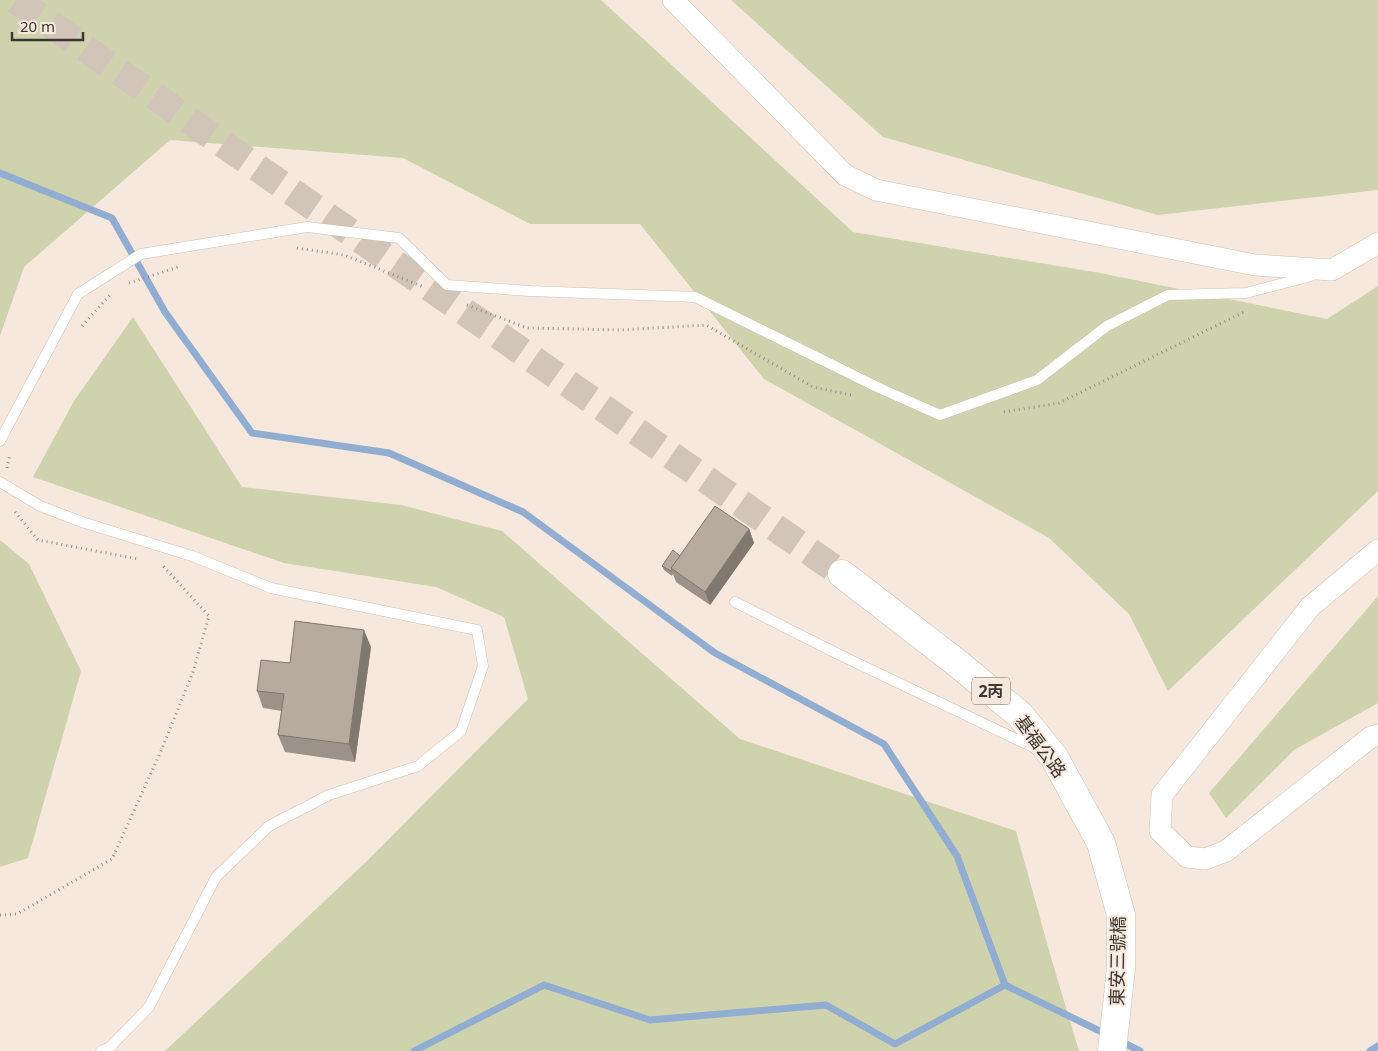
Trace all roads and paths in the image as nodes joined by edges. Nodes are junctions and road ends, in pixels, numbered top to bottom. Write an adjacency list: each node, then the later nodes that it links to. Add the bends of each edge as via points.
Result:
1 (673, 0): 5 (street, via 845,175 876,190 1255,265)
2 (1378, 243): 5 (street)
3 (291, 246): 7 (path, via 344,255)
4 (181, 266): 6 (path)
5 (1332, 270): 14 (lane, via 1246,292 1168,296 1107,326 1037,380 940,415 695,297 447,285 399,238 307,227 141,254 78,294)
6 (126, 284)
7 (427, 289)
8 (110, 294): 11 (path)
9 (464, 304): 12 (path, via 527,328 622,330 706,325 813,387)
10 (1248, 310): 13 (path, via 1059,403)
11 (79, 329)
12 (859, 397)
13 (995, 413)
14 (0, 441)
15 (12, 447): 16 (path)
16 (2, 478): 27 (lane, via 40,506 192,556 271,588 477,630 483,666 461,731 418,766 329,795 269,826 216,877 149,1007 110,1047)
17 (12, 509): 19 (path, via 38,540)
18 (1378, 550): 23 (street, via 1310,607 1162,795 1160,832 1187,857 1205,859 1226,851 1371,737)
19 (142, 560)
20 (161, 564): 26 (path, via 209,616 193,672 112,859 17,914)
21 (842, 574): 24 (main road, 基福公路 / 2丙, via 1020,715)
22 (735, 602): 24 (lane)
23 (1378, 735)
24 (1054, 757): 25 (main road, 基福公路 / 2丙)
25 (1101, 843): 28 (main road, 東安三號橋 / 2丙, via 1121,915 1121,968)
26 (0, 914)
27 (102, 1051)
28 (1112, 1051)

